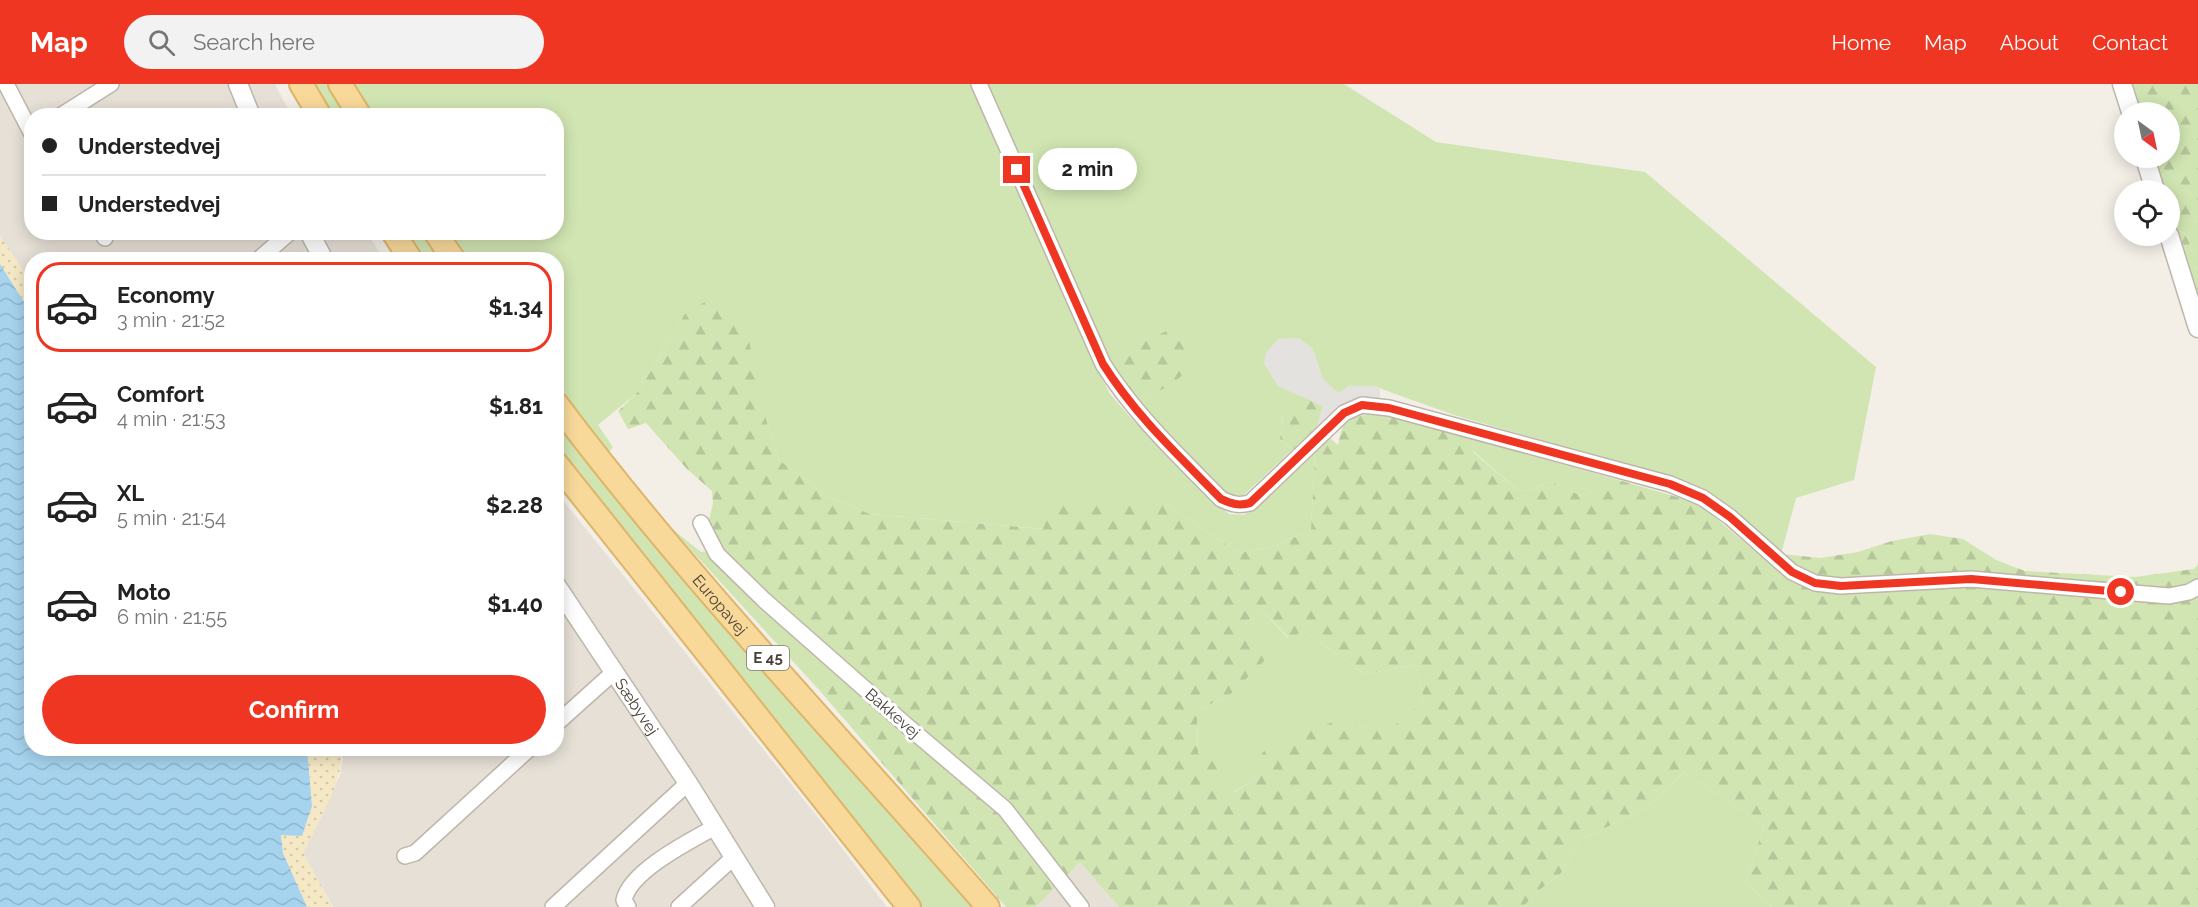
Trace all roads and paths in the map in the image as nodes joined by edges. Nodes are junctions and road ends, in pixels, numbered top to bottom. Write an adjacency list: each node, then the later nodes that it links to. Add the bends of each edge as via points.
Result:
1 (6, 84): 13 (street)
2 (111, 84): 9 (street)
3 (238, 84): 10 (street)
4 (301, 84): 11 (main road)
5 (340, 84): 12 (main road)
6 (979, 84): 21 (street, via 1103,364 1137,412 1221,499 1231,504 1250,503 1344,413 1362,405 1389,408 1670,484 1703,498 1792,572 1815,583 1841,586 1971,579 2169,596)
7 (2122, 84): 8 (street)
8 (2128, 102)
9 (73, 108)
10 (248, 108)
11 (315, 108)
12 (355, 108)
13 (24, 120)
14 (281, 240): 16 (street)
15 (2172, 246): 17 (street)
16 (267, 252)
17 (2198, 328)
18 (564, 414): 35 (main road, Europavej / E 45, via 669,544)
19 (564, 473): 34 (main road, E 45)
20 (701, 523): 36 (street, Bakkevej, via 717,554 764,600 1005,809)
21 (2198, 587)
22 (564, 597): 23 (street, Sæbyvej)
23 (614, 672): 24 (street); 26 (street, Sæbyvej)
24 (564, 717)
25 (521, 756): 28 (street, via 415,853)
26 (688, 783): 27 (street, Sæbyvej); 30 (street)
27 (715, 827): 29 (street, Sæbyvej); 31 (street, via 655,863 626,890 624,900)
28 (405, 856)
29 (734, 857): 32 (street); 33 (street, Sæbyvej)
30 (553, 907)
31 (628, 907)
32 (679, 907)
33 (765, 907)
34 (909, 907)
35 (988, 907)
36 (1081, 907)

